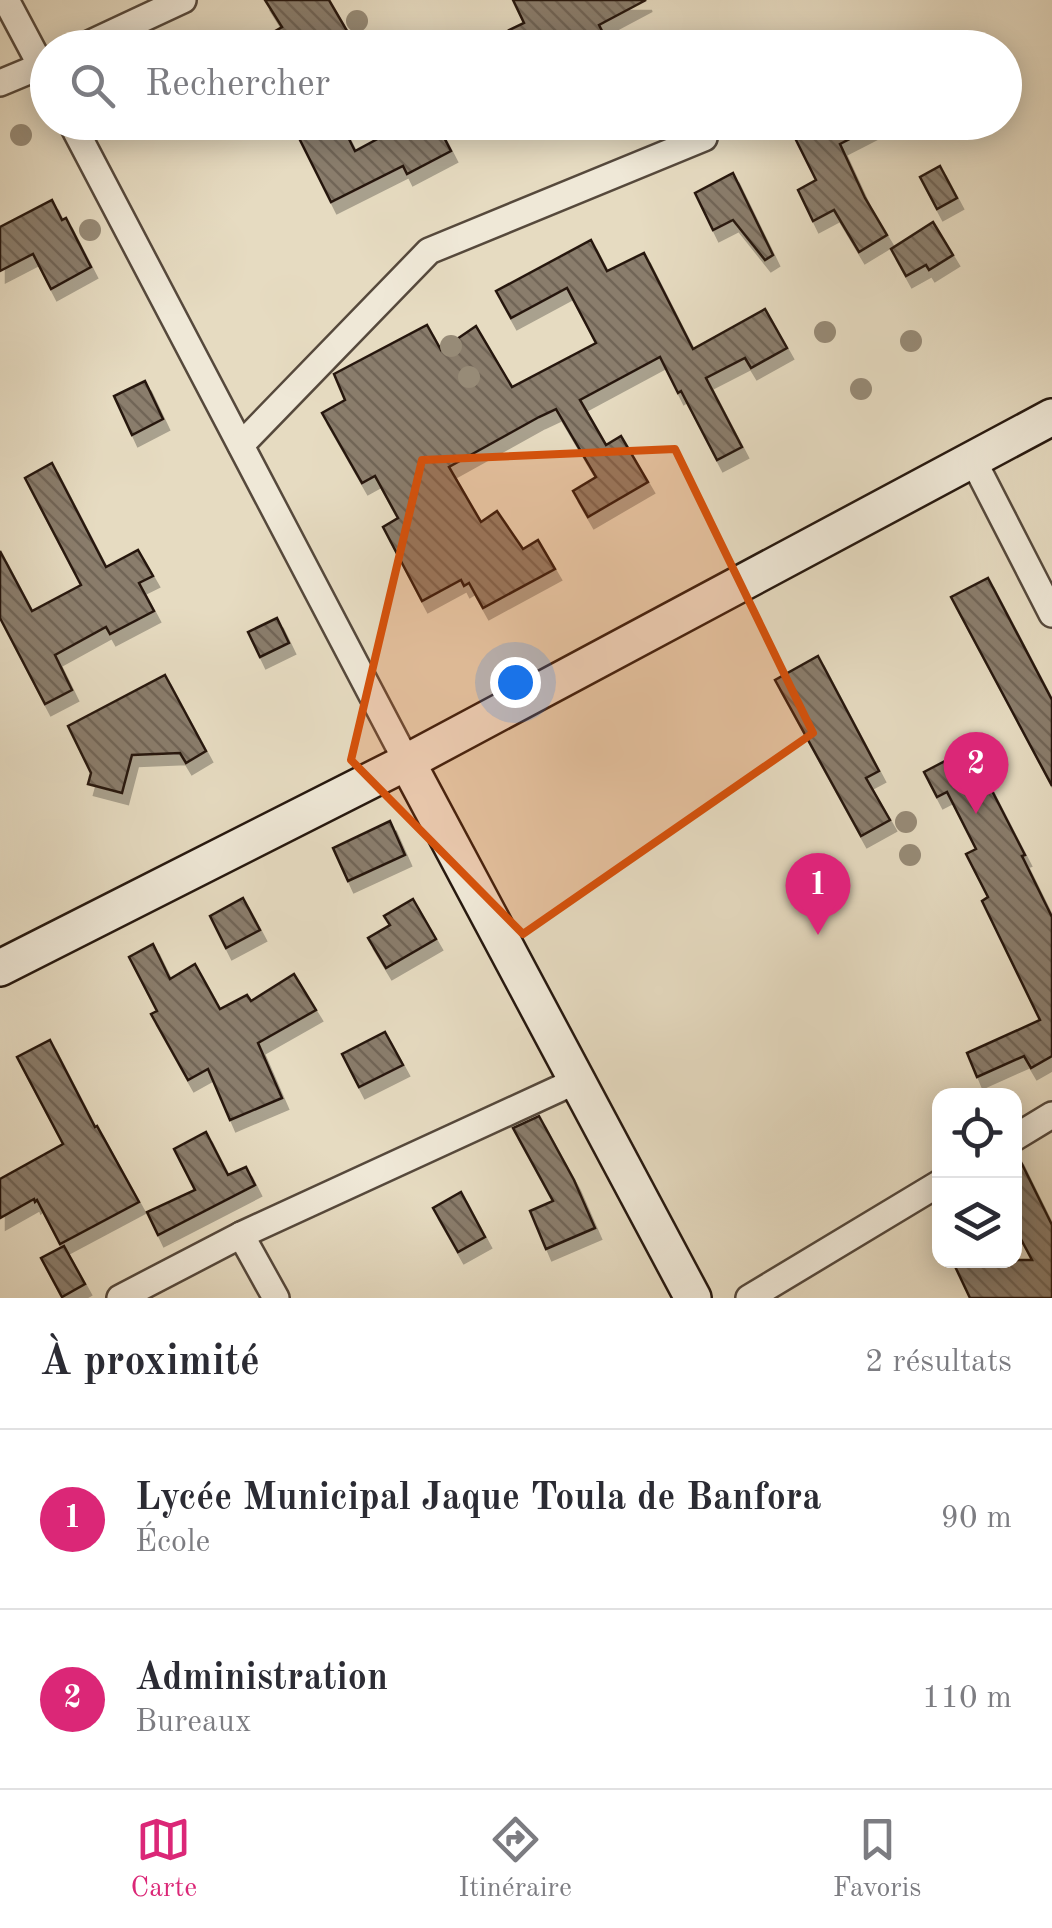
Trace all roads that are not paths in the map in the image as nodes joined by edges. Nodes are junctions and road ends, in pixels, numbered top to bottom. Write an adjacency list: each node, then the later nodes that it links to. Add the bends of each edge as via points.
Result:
1 (6, 0): 4 (street)
2 (183, 0): 3 (street)
3 (119, 30)
4 (30, 42)
5 (30, 74): 6 (street)
6 (0, 83)
7 (79, 140): 10 (street)
8 (699, 140): 10 (street, via 428,251)
9 (1052, 417): 11 (street)
10 (240, 445): 13 (street)
11 (974, 460): 12 (street); 13 (street)
12 (1052, 614)
13 (407, 762): 14 (street); 15 (street)
14 (0, 968)
15 (578, 1080): 19 (street); 22 (street)
16 (1052, 1115): 17 (street)
17 (1022, 1133)
18 (932, 1188): 23 (street)
19 (240, 1235): 20 (street); 21 (street)
20 (120, 1298)
21 (276, 1298)
22 (694, 1298)
23 (748, 1298)

